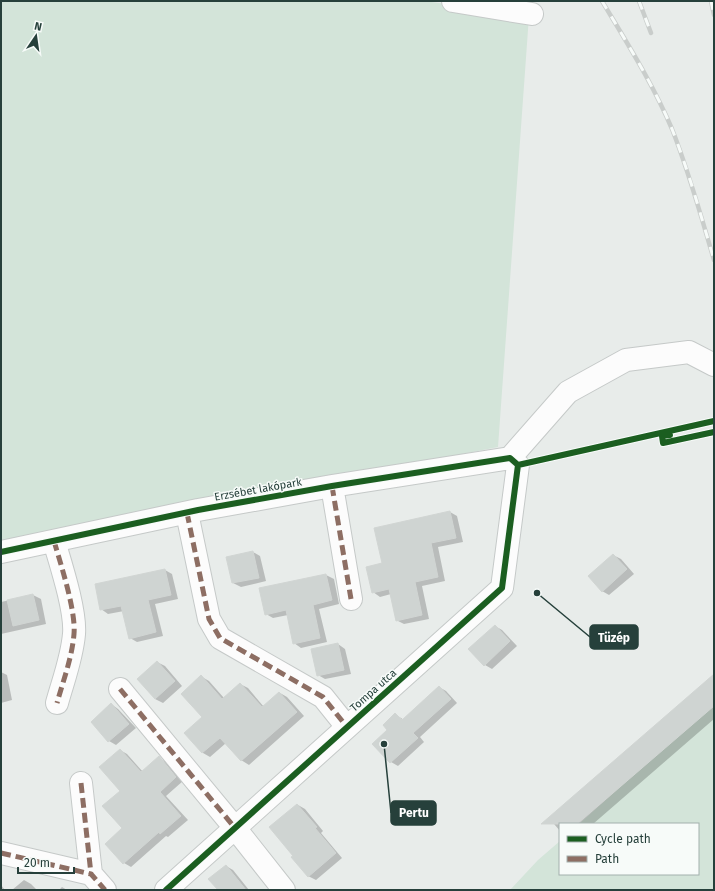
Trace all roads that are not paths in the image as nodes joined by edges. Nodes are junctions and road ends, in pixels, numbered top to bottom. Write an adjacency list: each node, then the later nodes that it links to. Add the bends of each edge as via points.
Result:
1 (453, 1): 2 (street)
2 (532, 14)
3 (714, 365): 4 (street, via 689,352 626,360 568,392)
4 (514, 462): 5 (street, Erzsébet lakópark); 12 (street, Tompa utca, via 502,588)
5 (332, 486): 6 (street, Erzsébet lakópark); 9 (street)
6 (187, 513): 7 (street, Erzsébet lakópark); 12 (street, via 209,619 220,638 323,697)
7 (54, 541): 8 (street, Erzsébet lakópark); 11 (street, via 70,604 74,634)
8 (1, 552)
9 (351, 599)
10 (120, 689): 14 (street)
11 (57, 703)
12 (347, 727): 14 (street, Tompa utca)
13 (81, 783): 16 (street)
14 (236, 828): 17 (street, Tompa utca); 18 (street)
15 (1, 853): 16 (street)
16 (98, 882)
17 (166, 890)
18 (284, 890)

